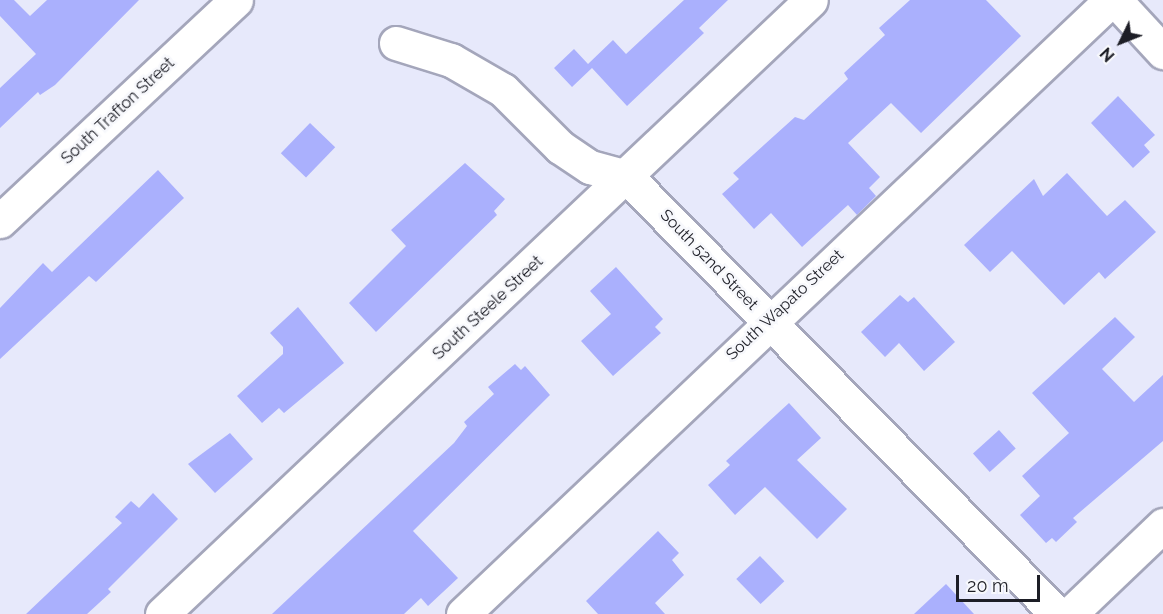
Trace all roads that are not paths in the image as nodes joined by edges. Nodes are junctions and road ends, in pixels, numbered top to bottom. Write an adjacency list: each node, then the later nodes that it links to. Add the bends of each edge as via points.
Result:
1 (236, 0): 7 (street, South Trafton Street)
2 (811, 0): 6 (street, South Steele Street)
3 (1113, 0): 5 (street); 8 (street, South Wapato Street)
4 (396, 43): 6 (street, via 450,60 503,90 560,147 590,167)
5 (1163, 52)
6 (627, 177): 8 (street, South 52nd Street); 10 (street, South Steele Street)
7 (0, 221)
8 (768, 321): 11 (street, South Wapato Street); 12 (street, South 52nd Street)
9 (1163, 525): 13 (street)
10 (162, 614)
11 (463, 614)
12 (1057, 614)
13 (1070, 614)

